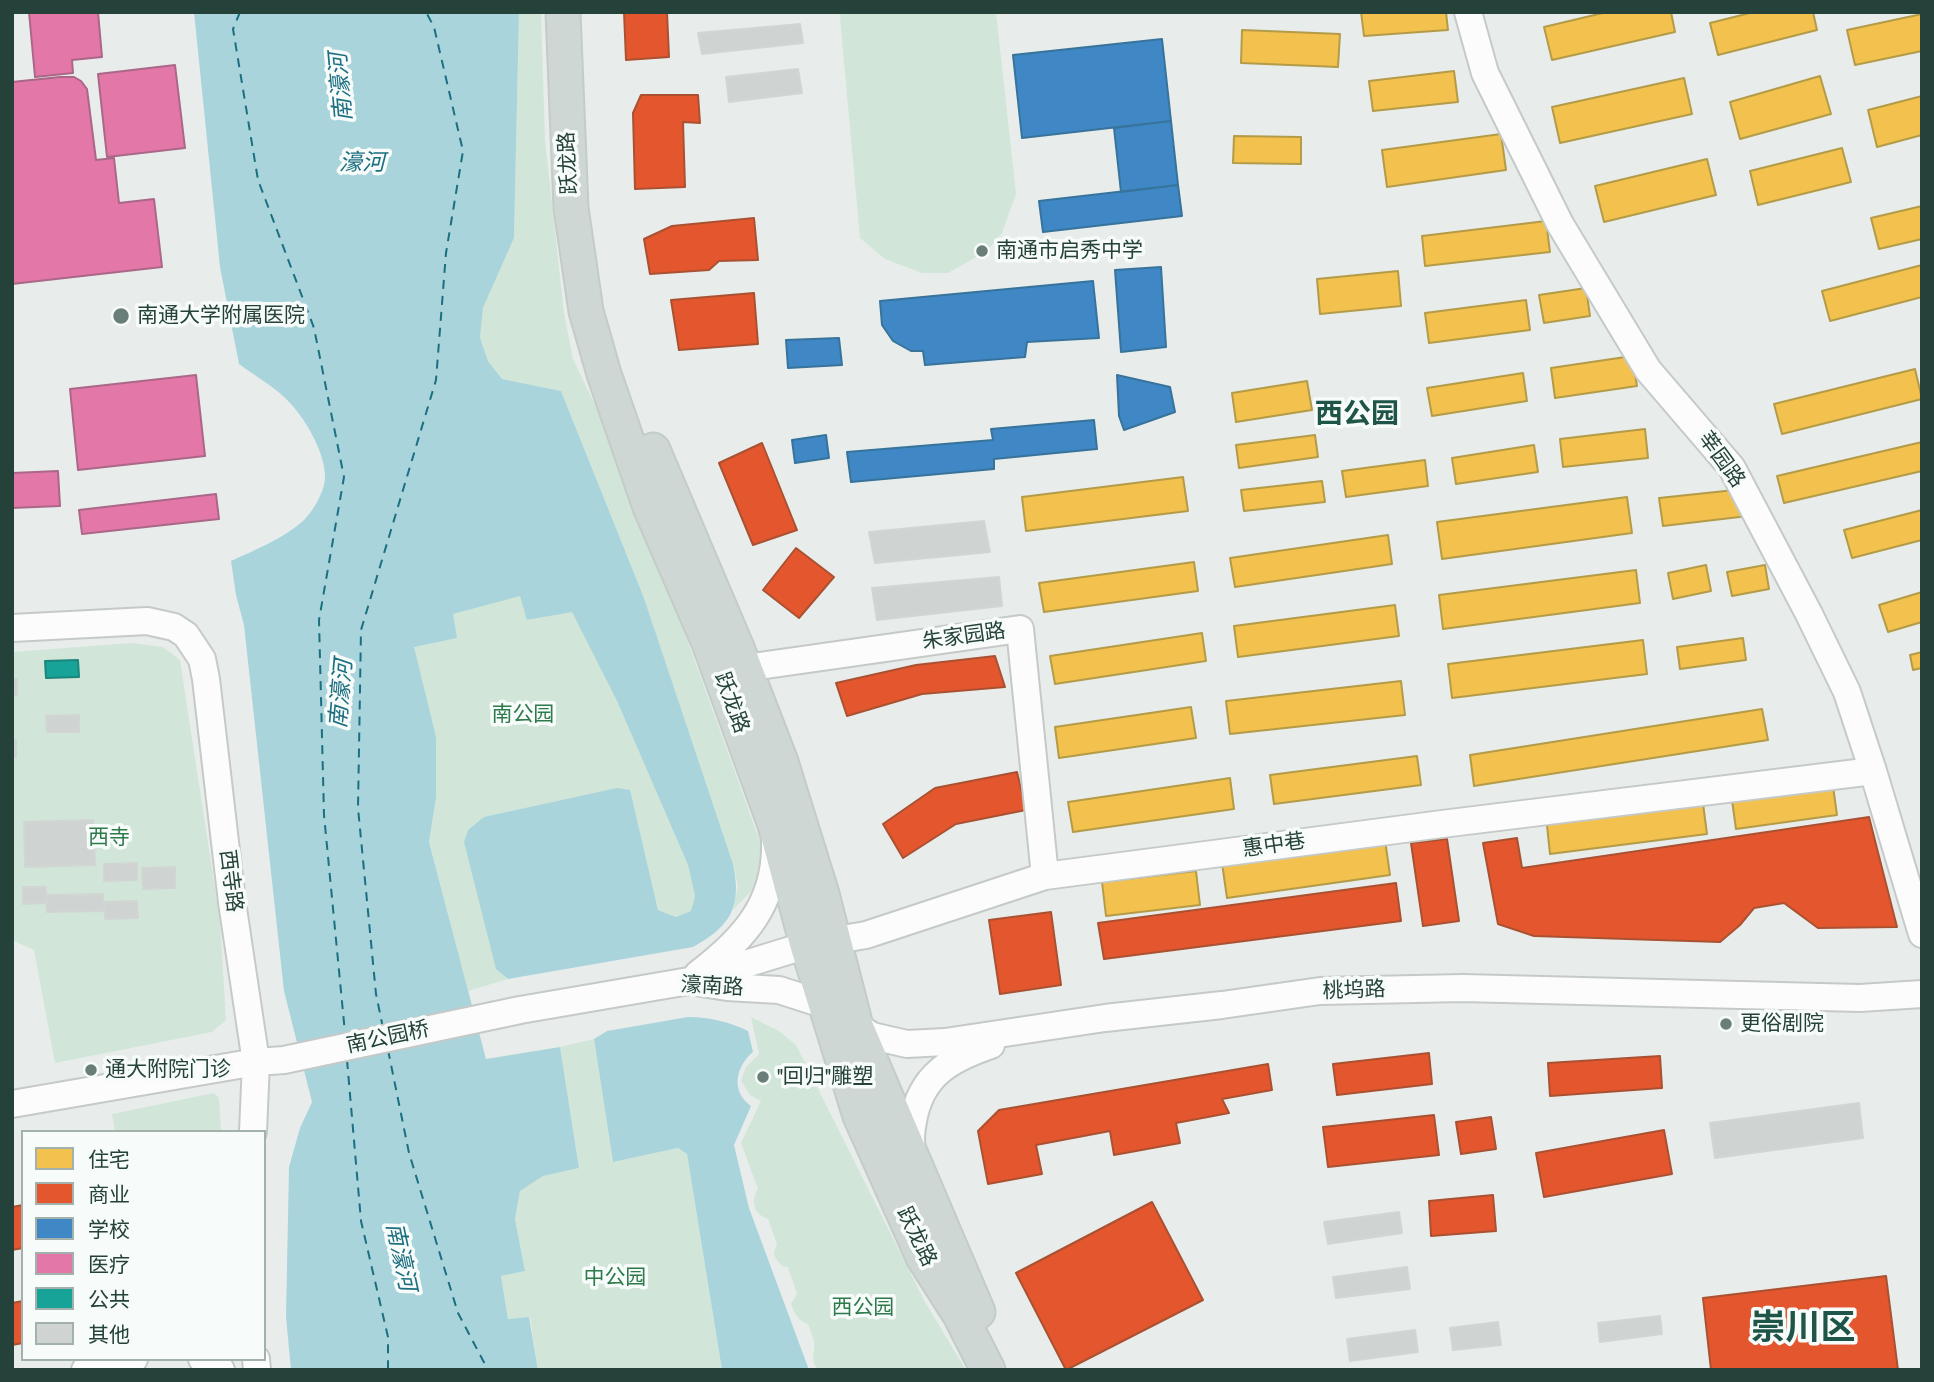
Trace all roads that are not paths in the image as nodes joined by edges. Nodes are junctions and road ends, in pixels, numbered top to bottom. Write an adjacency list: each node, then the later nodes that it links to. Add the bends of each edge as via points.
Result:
1 (562, 12): 7 (main road, 跃龙路, via 571,208 586,311 650,506 709,643)
2 (582, 12): 5 (main road, 跃龙路, via 587,181 596,260 616,345 653,451)
3 (1468, 12): 6 (street, 莘园路, via 1485,73 1560,225 1648,369 1732,468 1847,692)
4 (12, 628): 19 (street, 西寺路, via 147,621 186,635 202,659)
5 (745, 668): 8 (street, 朱家园路, via 1020,629); 10 (main road, 跃龙路, via 781,762)
6 (1873, 771): 8 (street, 惠中巷); 9 (street, 莘园路)
7 (775, 825): 10 (main road, 跃龙路); 11 (street, via 776,864 756,918 722,956)
8 (1045, 876): 10 (street, 惠中巷, via 866,935)
9 (1922, 934)
10 (821, 943): 11 (street, 惠中巷); 14 (main road, 跃龙路); 17 (main road, 跃龙路)
11 (688, 981): 14 (street, 濠南路, via 779,990); 16 (street, 濠南路)
12 (1922, 994): 13 (street, 桃坞路)
13 (1860, 998): 15 (street, 桃坞路); 18 (street, 桃坞路, via 1463,988 1320,991)
14 (826, 1005): 17 (street, 濠南路); 27 (main road, 跃龙路, via 860,1116 923,1257)
15 (1922, 1005)
16 (520, 1010): 19 (street, 南公园桥)
17 (856, 1026): 18 (street, 桃坞路, via 873,1036 907,1044); 22 (main road, 跃龙路)
18 (1041, 1028): 22 (street, via 949,1062 929,1080 917,1101 912,1126 911,1149)
19 (256, 1062): 20 (street); 21 (street)
20 (12, 1104)
21 (253, 1130)
22 (922, 1186): 28 (main road, 跃龙路)
23 (125, 1361): 25 (street)
24 (205, 1361): 26 (street)
25 (85, 1370)
26 (221, 1370)
27 (988, 1370)
28 (1006, 1370)

